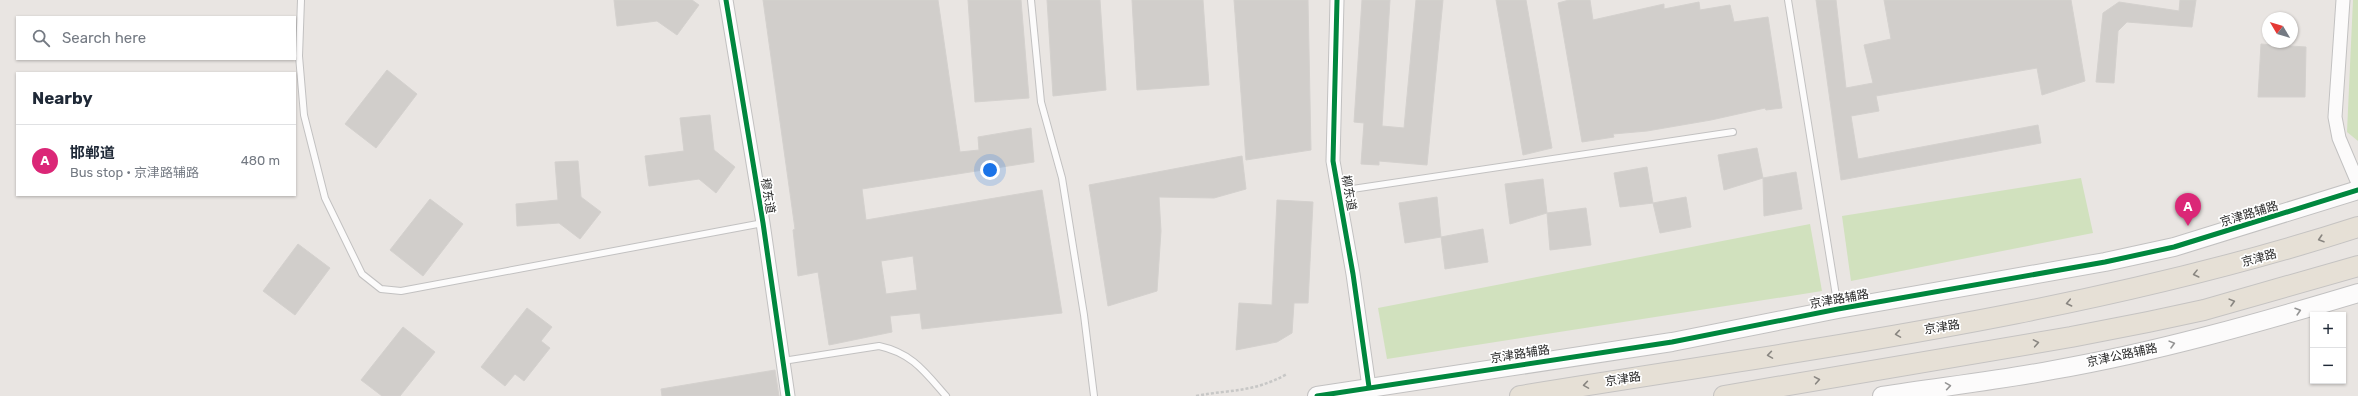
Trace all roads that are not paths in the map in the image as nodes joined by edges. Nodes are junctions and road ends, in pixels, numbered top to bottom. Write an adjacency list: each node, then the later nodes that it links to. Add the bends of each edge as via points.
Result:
1 (301, 0): 11 (lane, via 299,56 304,114 325,198 362,274 381,288 402,291)
2 (726, 0): 11 (street, 穆东道)
3 (1031, 0): 20 (lane, via 1041,102 1062,178)
4 (1337, 0): 10 (street, 柳东道, via 1334,160)
5 (1788, 0): 15 (lane)
6 (2343, 0): 8 (street, via 2335,117 2339,138)
7 (1733, 132): 10 (lane)
8 (2358, 183)
9 (2358, 190): 15 (street, 京津路辅路, via 2174,247 2105,262)
10 (1339, 191): 17 (street, 柳东道)
11 (763, 224): 16 (street, 穆东道)
12 (2358, 227): 22 (main road, 京津路, one-way to 22, via 2204,272 1992,319)
13 (2358, 266): 23 (main road, one-way to 13, via 2071,337 2204,310)
14 (2358, 293): 24 (street, 京津公路辅路, one-way to 14, via 2052,370 2157,348)
15 (1838, 309): 17 (street, 京津路辅路, via 1672,342)
16 (783, 361): 18 (street, 穆东道); 19 (lane, via 879,346 895,350 919,364)
17 (1369, 388): 21 (street, 京津路辅路)
18 (788, 396)
19 (946, 396)
20 (1094, 396)
21 (1317, 396)
22 (1520, 396)
23 (1724, 396)
24 (1882, 396)

